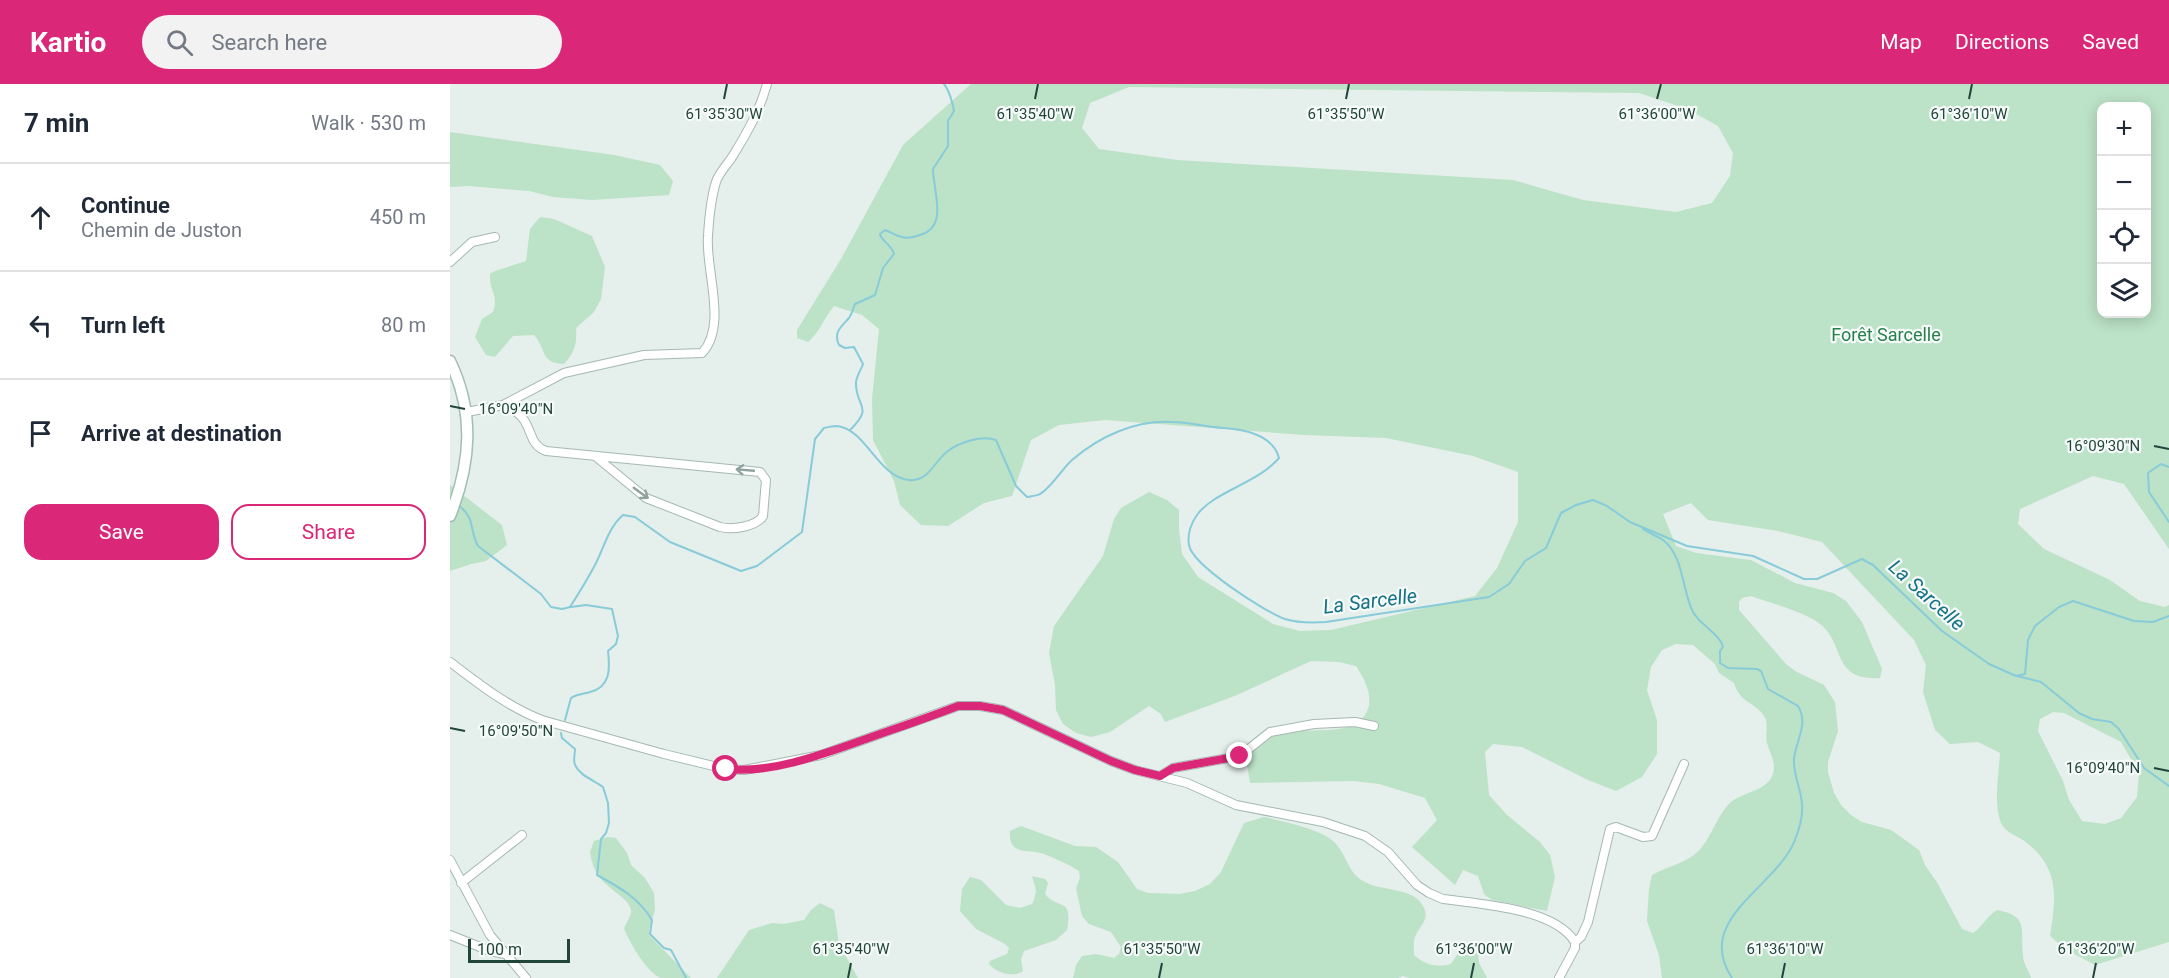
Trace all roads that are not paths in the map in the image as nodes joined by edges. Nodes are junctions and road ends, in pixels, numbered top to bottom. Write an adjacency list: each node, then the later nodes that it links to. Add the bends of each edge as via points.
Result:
1 (767, 84): 5 (street, via 760,109 717,180 708,239 713,322 709,346 702,353 644,355 564,373)
2 (495, 237): 3 (street, via 472,242)
3 (450, 262)
4 (450, 361): 6 (main road)
5 (503, 405): 6 (street); 7 (street, via 521,416 540,448)
6 (467, 412): 8 (main road, via 468,447)
7 (595, 456): 7 (street, one-way to 7, via 646,498 720,527 755,523 763,516 766,480 756,471)
8 (450, 516)
9 (450, 662): 12 (street, via 523,713 726,769 762,768 821,755 958,706 980,706 1003,710 1111,761)
10 (1374, 726): 12 (street, via 1355,722 1314,724 1270,732 1240,756 1173,768)
11 (1684, 764): 17 (street, via 1652,836 1643,837 1617,827 1610,830 1588,922)
12 (1160, 776): 17 (street, via 1187,783 1236,805 1323,822 1365,836 1388,852 1429,893 1536,915 1563,928)
13 (522, 835): 15 (street)
14 (450, 860): 15 (street)
15 (461, 883): 18 (street)
16 (450, 935): 18 (street)
17 (1575, 942): 20 (street)
18 (505, 954): 19 (street)
19 (526, 978)
20 (1559, 978)

